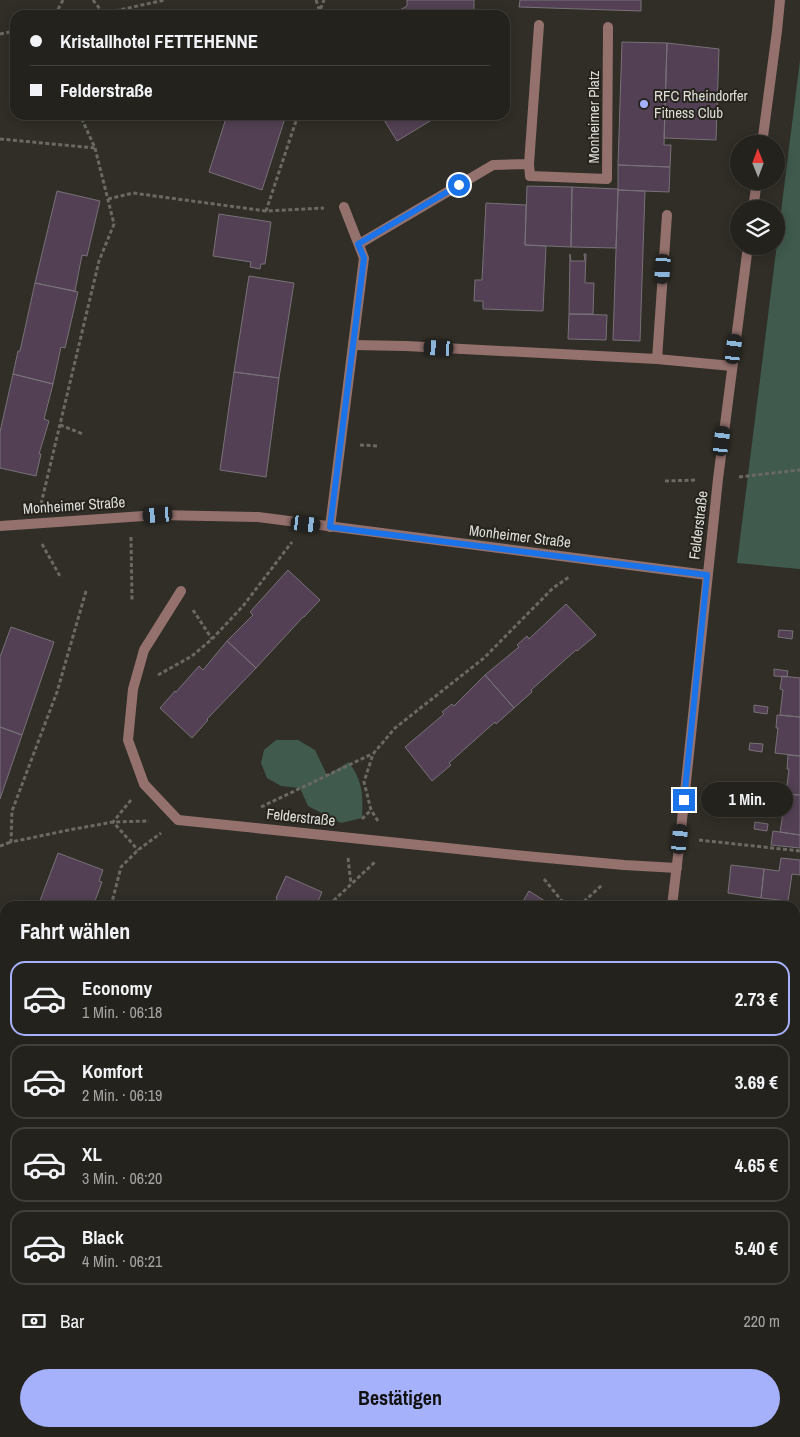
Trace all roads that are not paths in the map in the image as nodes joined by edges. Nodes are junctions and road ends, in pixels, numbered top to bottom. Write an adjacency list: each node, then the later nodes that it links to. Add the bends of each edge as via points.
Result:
1 (780, 0): 4 (street)
2 (539, 26): 5 (street)
3 (608, 27): 5 (street, Monheimer Platz, via 607,179 530,176)
4 (763, 135)
5 (529, 164): 8 (street, via 493,165)
6 (344, 207): 8 (street)
7 (666, 215): 11 (street)
8 (358, 244): 10 (street, via 364,258)
9 (747, 255): 12 (street, Felderstraße)
10 (353, 345): 11 (street); 14 (street)
11 (657, 359): 12 (street)
12 (732, 366): 15 (street, Felderstraße)
13 (0, 526): 14 (street, Monheimer Straße, via 158,515 258,517)
14 (330, 527): 15 (street, Monheimer Straße)
15 (707, 575): 17 (street, Felderstraße)
16 (181, 591): 17 (street, Felderstraße, via 144,650 133,689 128,740 144,784 178,820 525,856)
17 (677, 868): 18 (street, Felderstraße)
18 (673, 901)

